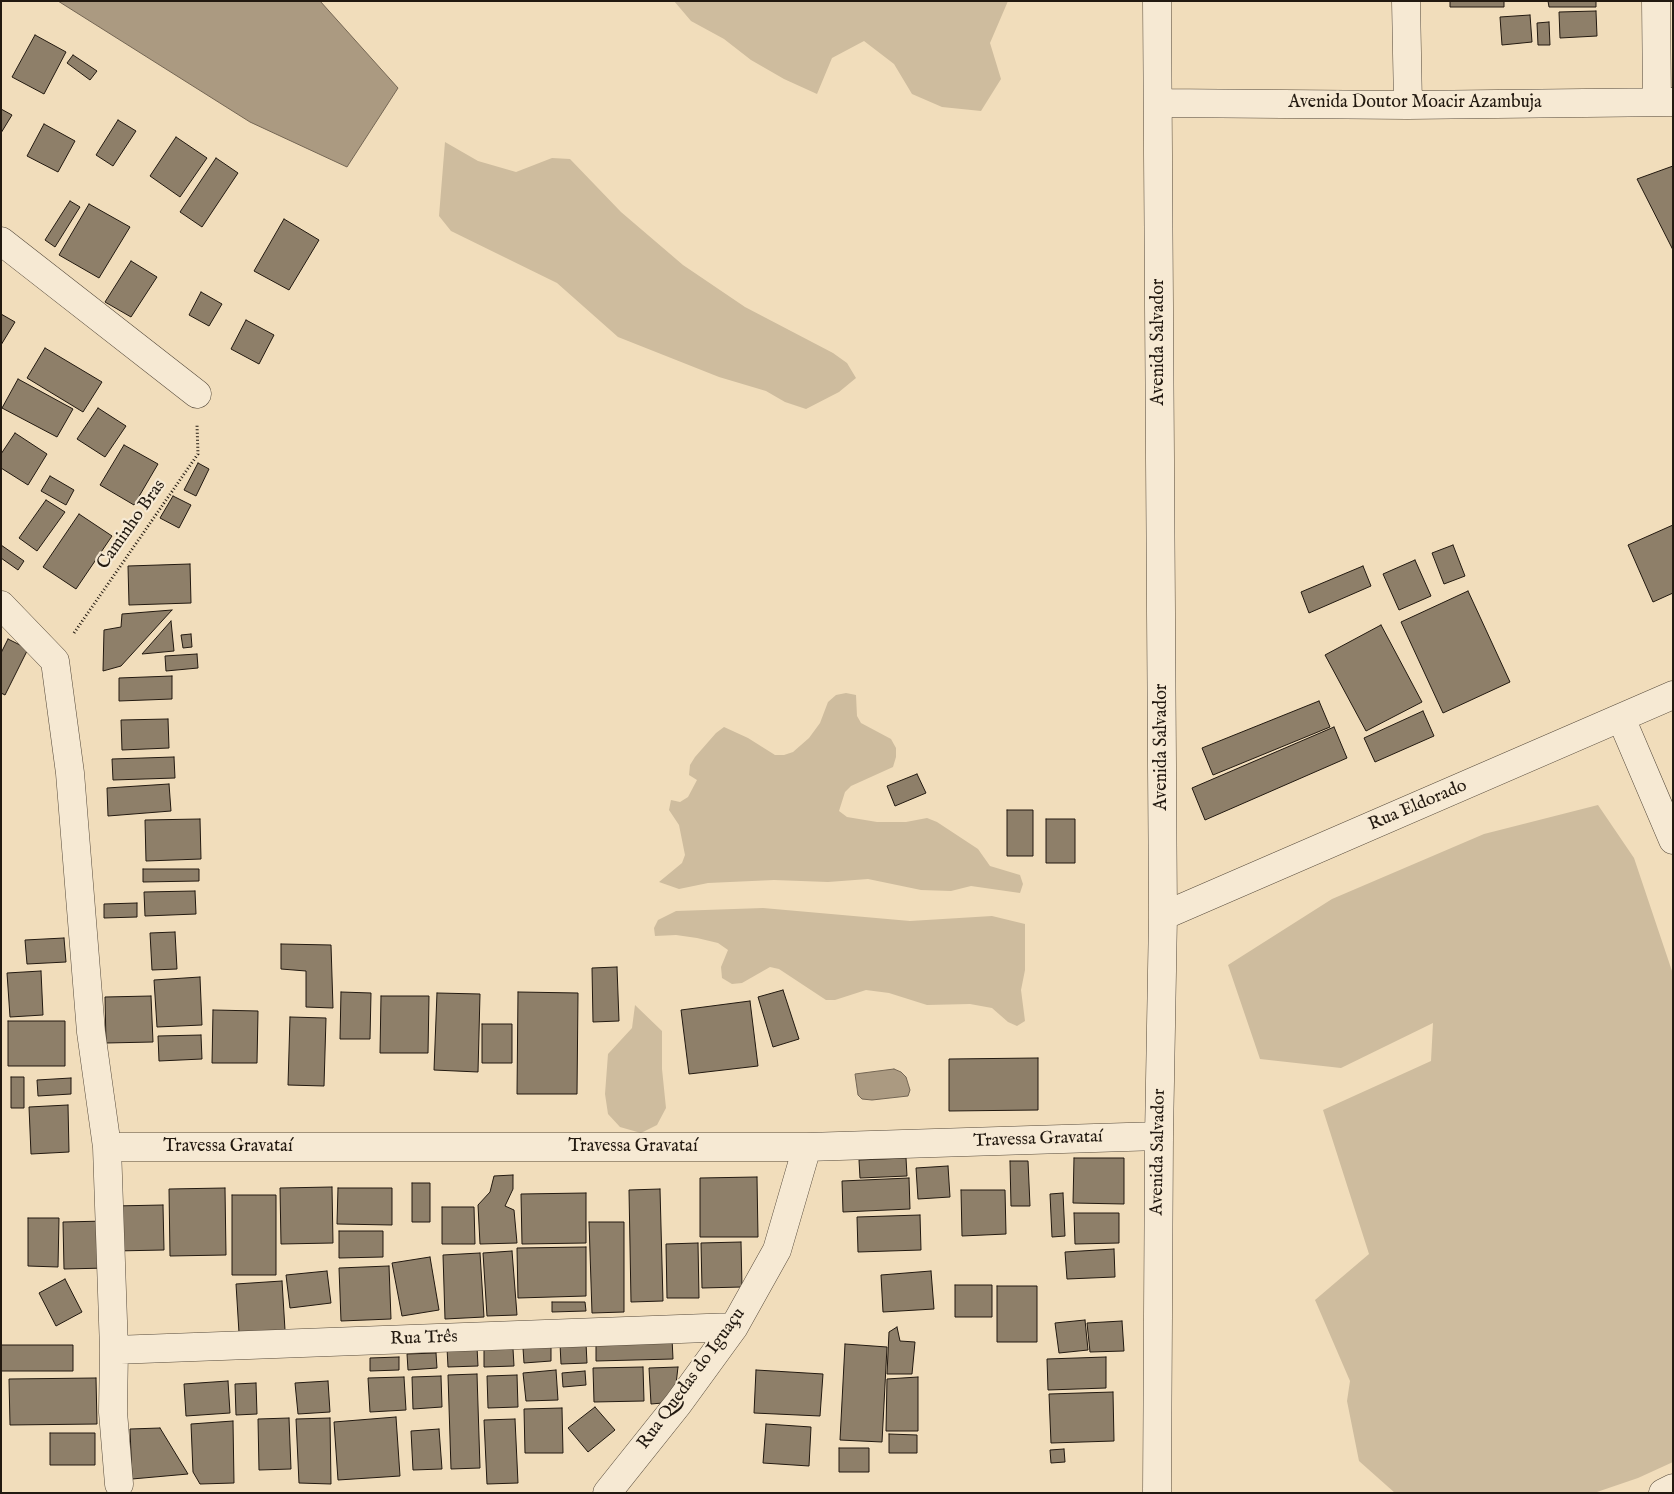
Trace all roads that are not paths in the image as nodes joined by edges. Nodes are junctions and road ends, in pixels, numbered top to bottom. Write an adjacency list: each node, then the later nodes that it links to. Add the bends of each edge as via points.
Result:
1 (1156, 1): 4 (street, Avenida Salvador)
2 (1406, 1): 6 (street)
3 (1656, 1): 5 (street)
4 (1158, 102): 6 (street, Avenida Doutor Moacir Azambuja); 13 (street, Avenida Salvador)
5 (1665, 102): 6 (street, Avenida Doutor Moacir Azambuja)
6 (1408, 105)
7 (1, 241): 8 (street)
8 (197, 394)
9 (1, 605): 15 (street, via 55,660 70,773 91,1032)
10 (1673, 695): 11 (street, Rua Eldorado)
11 (1621, 718): 12 (street); 13 (street, Rua Eldorado)
12 (1673, 840)
13 (1163, 916): 14 (street, Avenida Salvador)
14 (1159, 1136): 16 (street, Travessa Gravataí); 22 (street, Avenida Salvador)
15 (107, 1147): 16 (street, Travessa Gravataí); 18 (street)
16 (807, 1147): 17 (street, Rua Quedas do Iguaçu, via 778,1250)
17 (734, 1328): 18 (street, Rua Três); 21 (street, Rua Quedas do Iguaçu)
18 (114, 1350): 19 (street, via 113,1412)
19 (118, 1484)
20 (1673, 1488): 23 (street)
21 (607, 1493)
22 (1157, 1493)
23 (1663, 1493)

